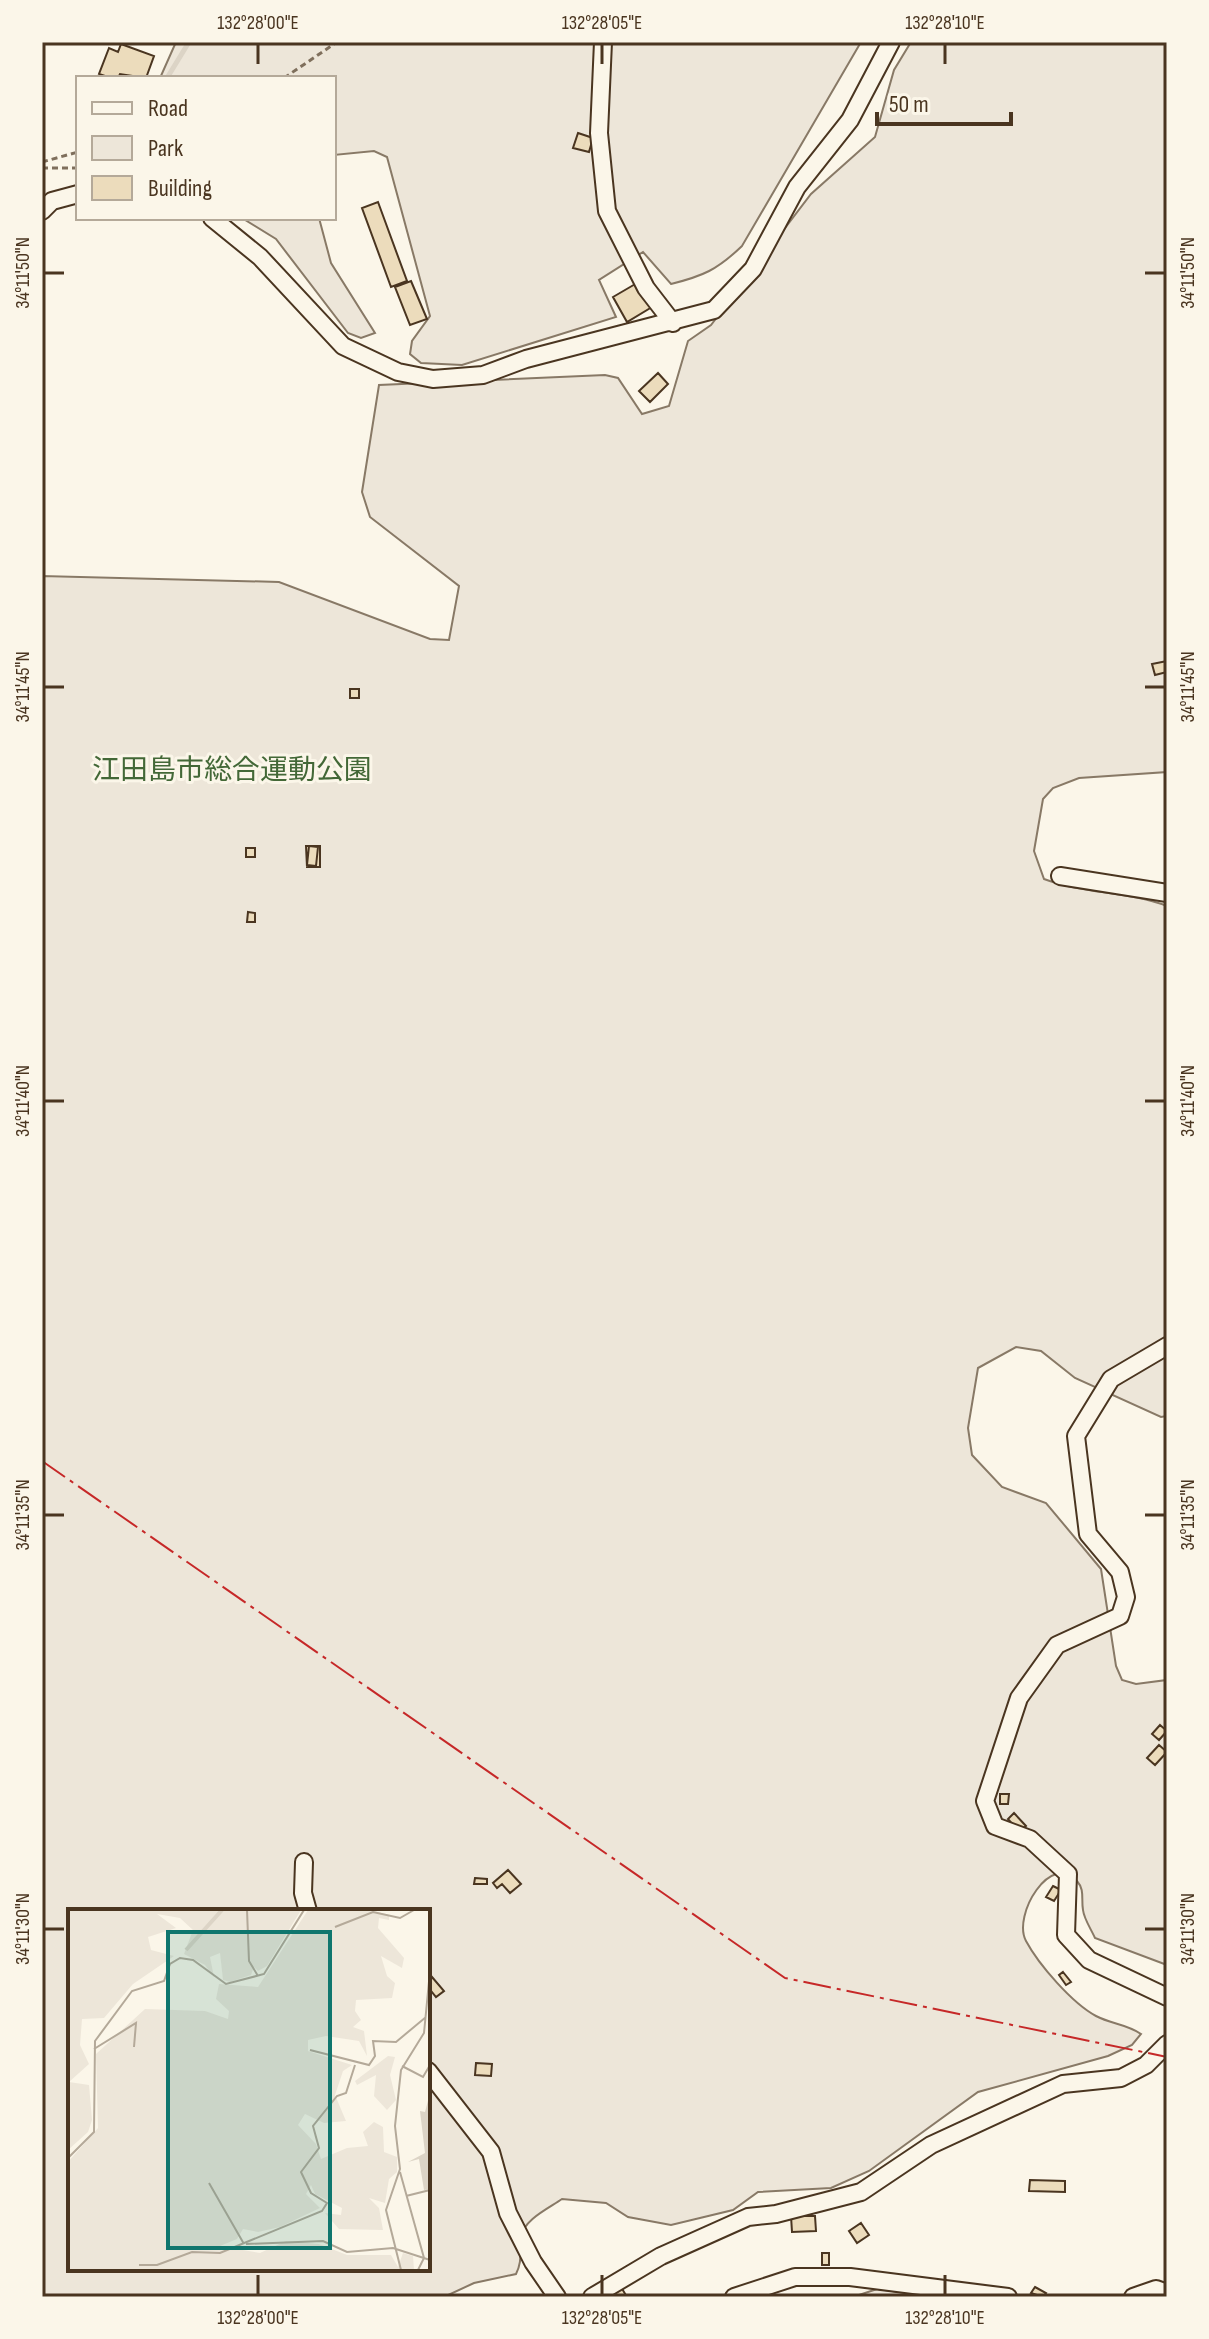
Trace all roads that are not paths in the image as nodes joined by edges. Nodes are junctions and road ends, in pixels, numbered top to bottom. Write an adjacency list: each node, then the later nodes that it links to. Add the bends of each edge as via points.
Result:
1 (603, 42): 6 (street, via 599,133 607,211 646,288)
2 (891, 42): 6 (street, via 850,120 797,187 753,269 714,310)
3 (76, 195): 4 (street, via 52,201)
4 (42, 211)
5 (214, 220): 6 (street, via 260,257 343,346 398,372 433,379 483,375 526,359)
6 (673, 323)
7 (1060, 876): 8 (street)
8 (1167, 893)
9 (1167, 1346): 12 (street, via 1111,1379 1076,1436 1088,1534 1120,1572 1126,1597 1120,1616 1057,1645 1019,1698 985,1801 995,1826 1030,1839 1068,1874 1066,1935 1089,1960)
10 (304, 1862): 11 (street)
11 (307, 1909)
12 (1167, 1997)
13 (1167, 2044): 17 (street, via 1146,2065 1121,2078 1063,2084 931,2145 861,2192 748,2217 661,2256)
14 (430, 2074): 16 (street, via 491,2152 508,2213)
15 (1167, 2293): 20 (street, via 1156,2289)
16 (557, 2297)
17 (592, 2297)
18 (734, 2297): 19 (street, via 795,2277 850,2277)
19 (1008, 2297)
20 (1133, 2297)

